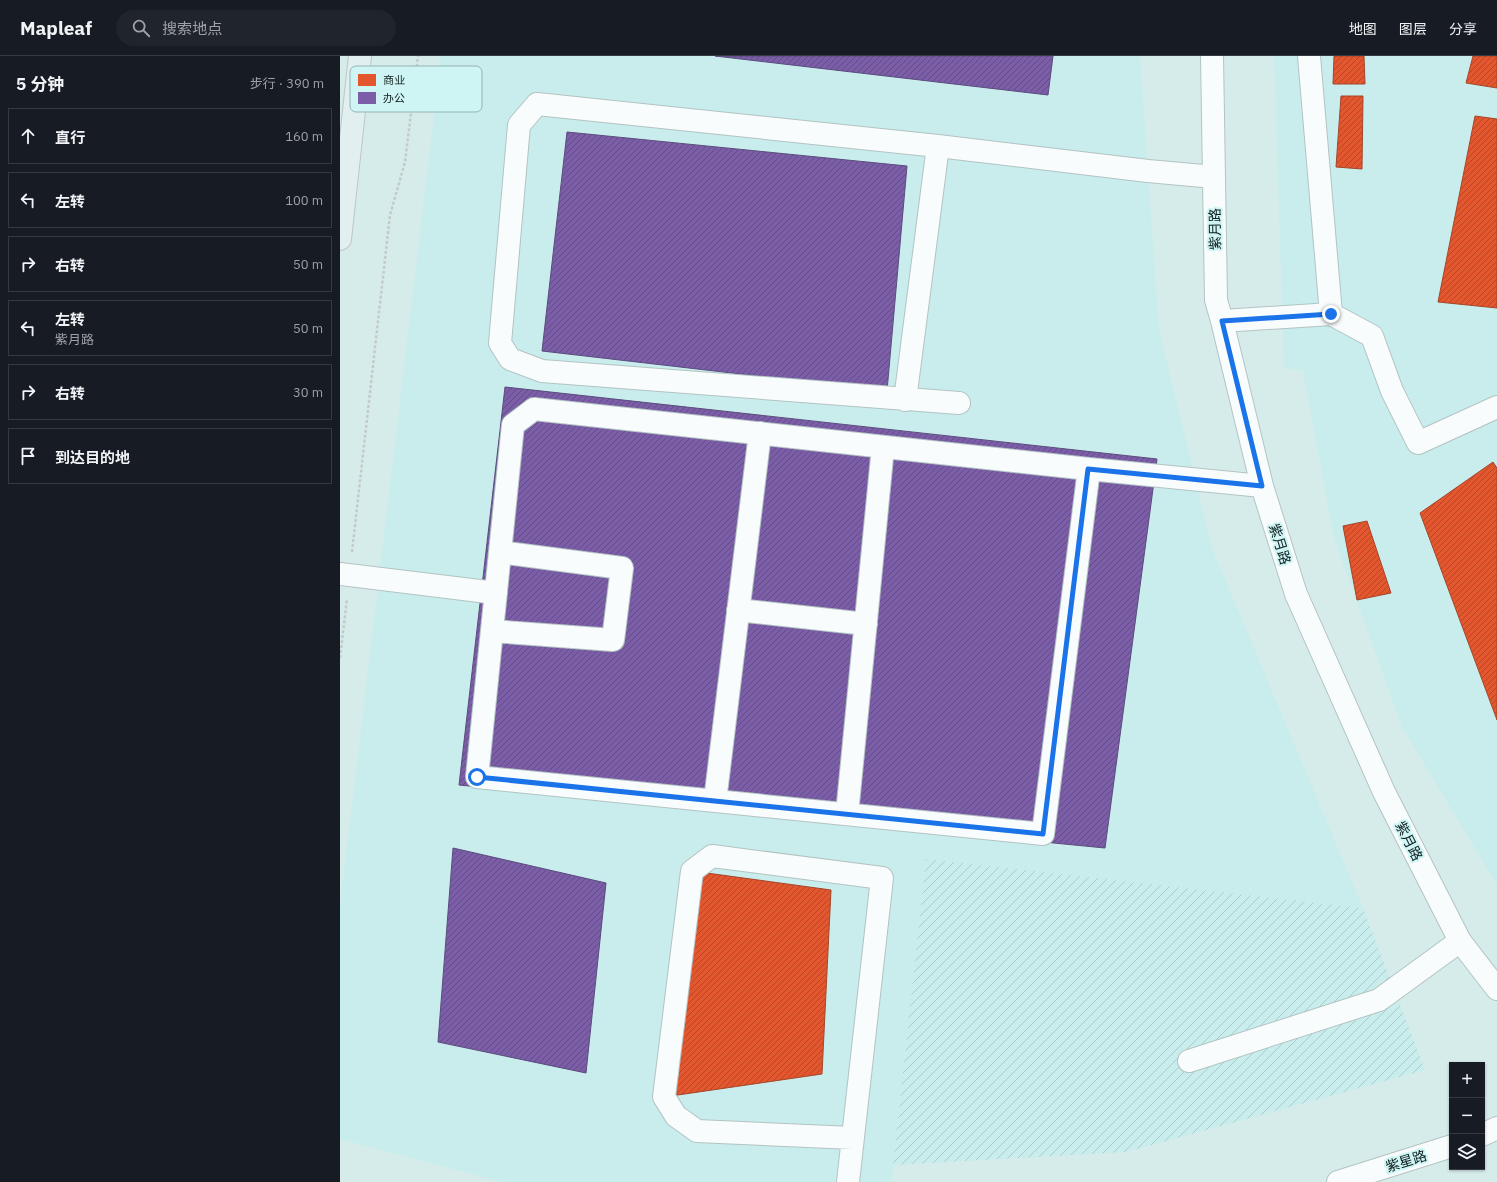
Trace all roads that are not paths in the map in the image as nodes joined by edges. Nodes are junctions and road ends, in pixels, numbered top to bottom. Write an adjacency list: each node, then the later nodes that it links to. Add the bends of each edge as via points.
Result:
1 (360, 56): 4 (main road)
2 (1212, 56): 7 (street, 紫月路)
3 (1309, 56): 9 (street)
4 (359, 66)
5 (354, 112): 8 (main road)
6 (938, 146): 7 (street); 11 (street); 11 (street, via 537,104 518,125 500,343 510,359 542,371)
7 (1214, 177): 10 (street, 紫月路, via 1216,300)
8 (340, 239)
9 (1331, 314): 10 (street); 13 (street, via 1372,336 1392,391 1418,443)
10 (1222, 321): 17 (street, 紫月路)
11 (904, 400): 12 (street)
12 (959, 404)
13 (1497, 407)
14 (760, 433): 15 (street); 18 (street, via 534,409 513,425); 21 (street)
15 (883, 447): 16 (street); 22 (street)
16 (1088, 469): 17 (street); 25 (street, via 1043,834)
17 (1262, 486): 26 (street, 紫月路, via 1296,594 1384,792)
18 (500, 552): 20 (street); 23 (street, via 622,568 613,640)
19 (345, 574): 20 (street)
20 (496, 593): 23 (street)
21 (738, 610): 22 (street); 24 (street)
22 (866, 624): 25 (street)
23 (492, 631): 24 (street, via 477,777)
24 (715, 801): 25 (street)
25 (847, 814)
26 (1460, 941): 27 (street, 紫月路); 28 (street, via 1379,1000)
27 (1497, 989)
28 (1190, 1061)
29 (1497, 1128): 30 (street)
30 (1485, 1133)
31 (853, 1138): 31 (street, via 882,878 712,856 692,871 664,1097 676,1116 697,1131); 33 (street)
32 (1449, 1147): 34 (street, 紫星路)
33 (848, 1182)
34 (1338, 1182)

